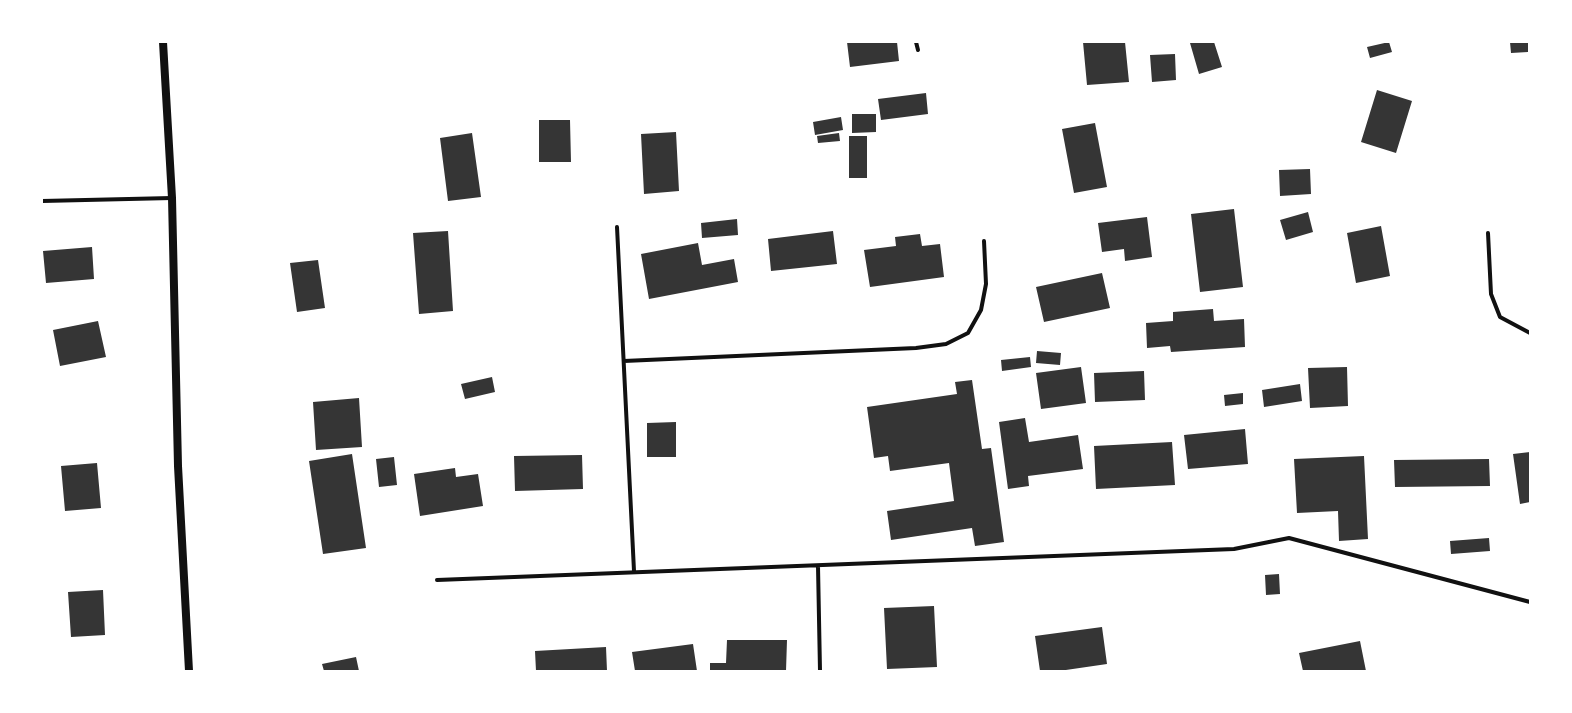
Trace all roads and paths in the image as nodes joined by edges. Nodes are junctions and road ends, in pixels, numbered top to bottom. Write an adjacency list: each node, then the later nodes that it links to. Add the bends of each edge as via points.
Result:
1 (163, 42): 4 (main road)
2 (916, 42): 3 (street)
3 (918, 50)
4 (172, 198): 5 (street); 15 (main road, via 178,466)
5 (42, 201)
6 (617, 227): 10 (street)
7 (1488, 233): 9 (street, via 1491,294 1500,317)
8 (984, 241): 10 (street, via 986,284 982,310 968,333 946,344 916,348)
9 (1530, 333)
10 (624, 360): 12 (street)
11 (818, 566): 12 (street); 14 (street, via 1234,549 1289,538); 16 (street)
12 (634, 571): 13 (street)
13 (437, 580)
14 (1530, 602)
15 (189, 671)
16 (820, 671)

